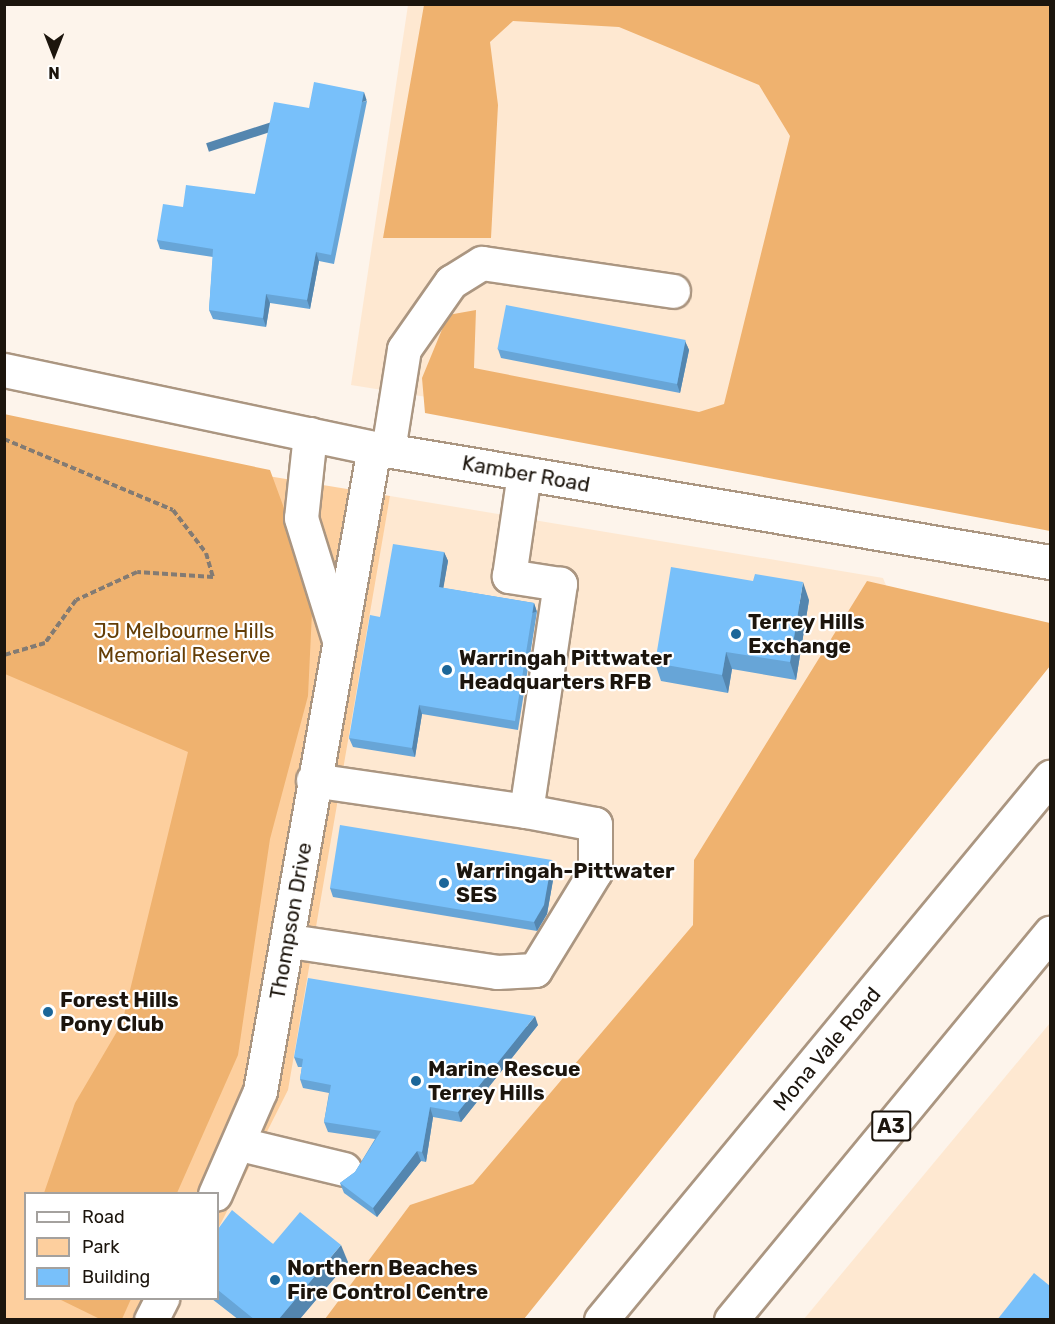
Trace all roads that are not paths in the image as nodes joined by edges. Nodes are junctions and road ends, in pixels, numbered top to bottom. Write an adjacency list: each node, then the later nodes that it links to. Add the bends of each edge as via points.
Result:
1 (673, 291): 4 (main road, Thompson Drive, via 482,263 451,282 404,349)
2 (4, 370): 3 (main road, Kamber Road)
3 (310, 434): 4 (main road, Kamber Road); 7 (main road, Thompson Drive, via 301,518)
4 (381, 449): 5 (main road, Kamber Road); 7 (main road, Thompson Drive)
5 (524, 473): 6 (main road, Kamber Road); 10 (main road, via 509,576 560,584)
6 (1050, 562)
7 (339, 639): 9 (main road, Thompson Drive)
8 (1050, 777): 16 (main road, Mona Vale Road)
9 (313, 780): 10 (main road); 12 (main road, Thompson Drive)
10 (526, 811): 12 (main road, via 595,824 595,872 536,970 497,972)
11 (1050, 933): 17 (main road, A3)
12 (290, 941): 13 (main road, Thompson Drive, via 260,1091)
13 (240, 1144): 14 (main road); 15 (main road, Thompson Drive)
14 (344, 1169)
15 (216, 1192)
16 (601, 1320)
17 (731, 1320)

